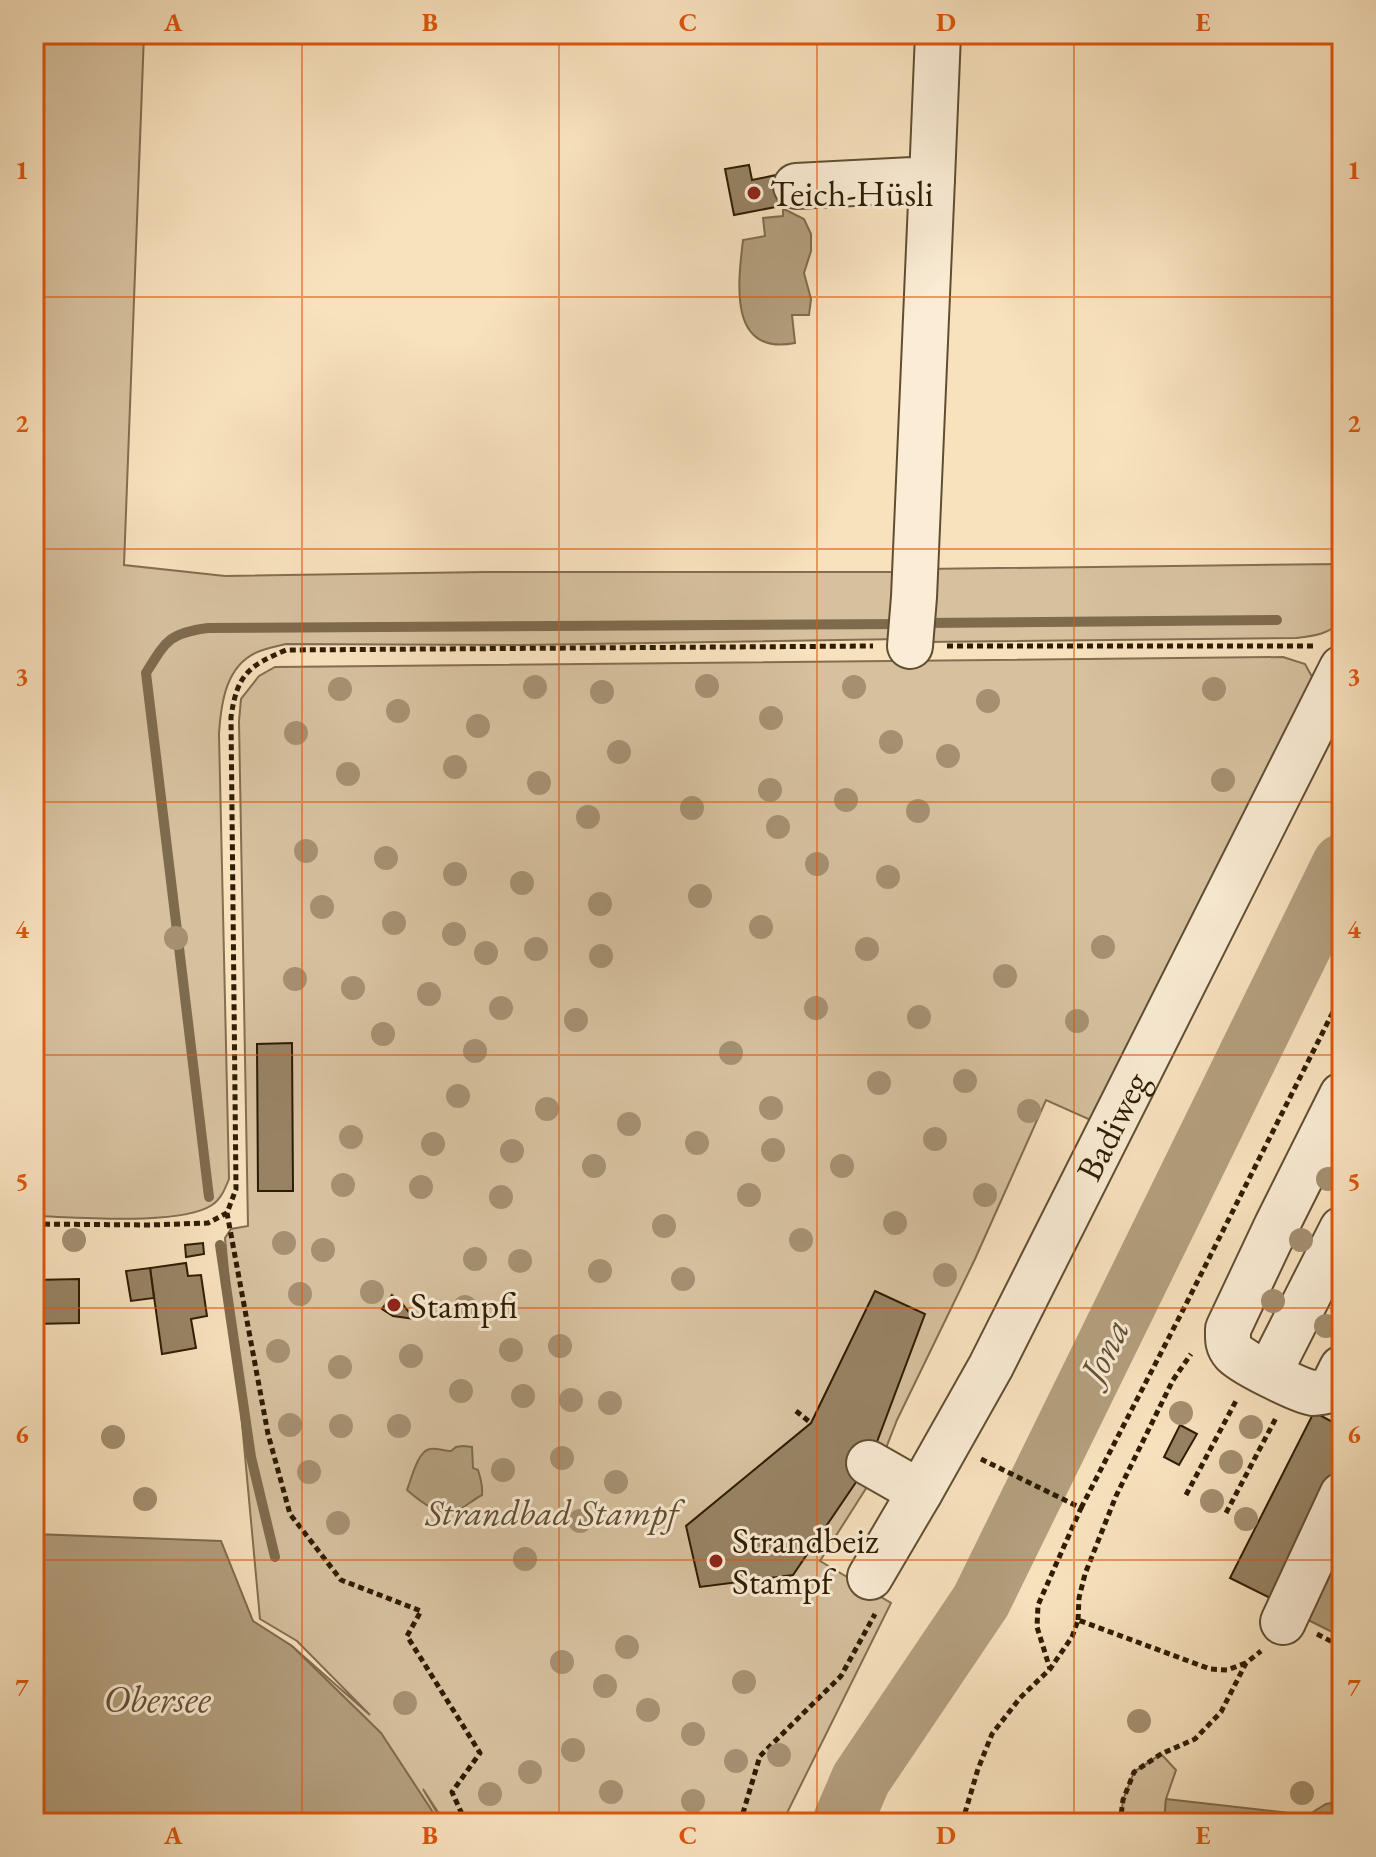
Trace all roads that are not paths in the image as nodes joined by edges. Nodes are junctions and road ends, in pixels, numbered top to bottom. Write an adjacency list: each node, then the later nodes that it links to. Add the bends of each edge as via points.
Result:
1 (938, 34): 2 (lane)
2 (932, 179): 3 (lane); 4 (lane)
3 (796, 186)
4 (912, 626)
5 (1334, 657): 11 (lane, Badiweg, via 991,1366)
6 (1342, 1095): 9 (lane, via 1228,1329 1236,1356)
7 (1342, 1229): 9 (lane)
8 (1342, 1368): 9 (lane, via 1331,1390 1314,1393)
9 (1271, 1375)
10 (869, 1463): 11 (lane)
11 (920, 1492): 13 (lane, Badiweg)
12 (1342, 1495): 14 (lane)
13 (874, 1594)
14 (1283, 1622)

